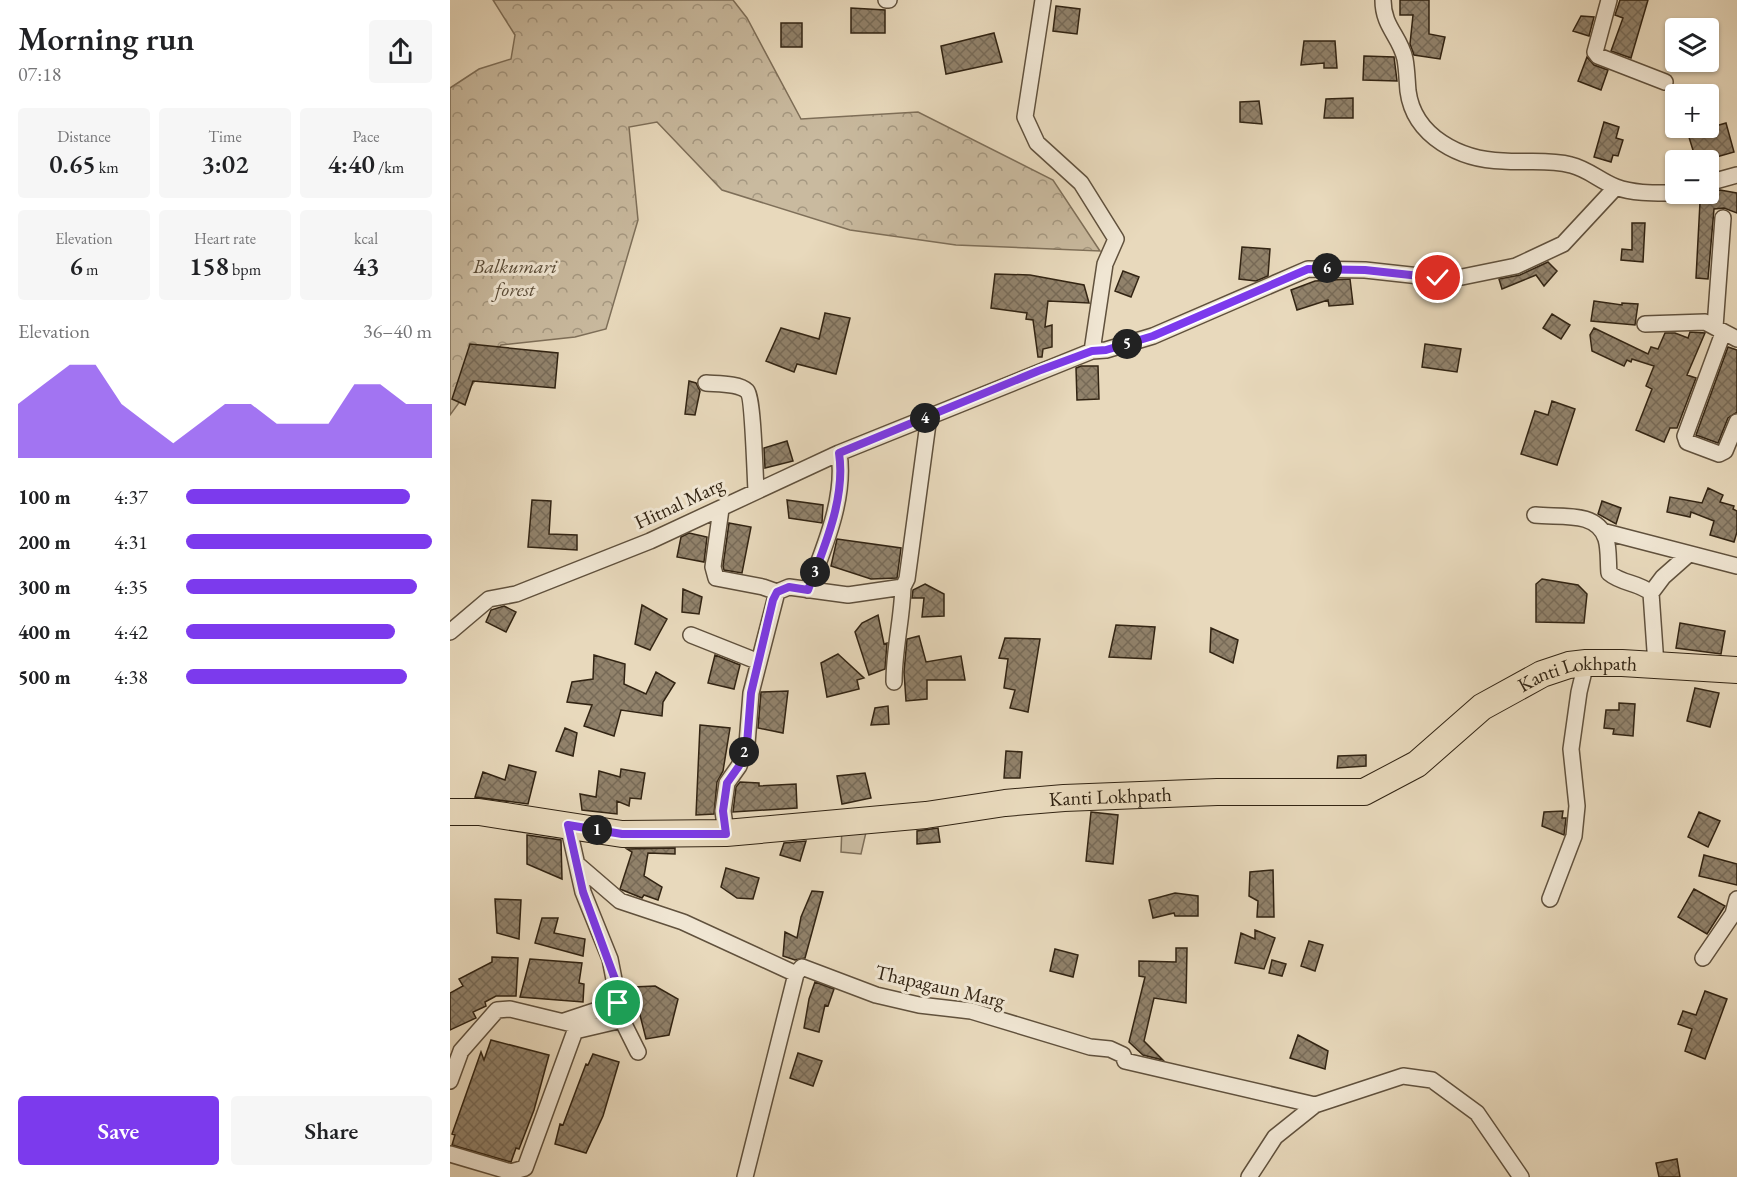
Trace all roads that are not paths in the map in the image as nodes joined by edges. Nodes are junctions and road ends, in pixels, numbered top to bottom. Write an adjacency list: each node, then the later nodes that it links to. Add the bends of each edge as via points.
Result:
1 (1042, 0): 12 (street, via 1025,117 1037,143 1080,183 1116,239 1105,264)
2 (1383, 0): 7 (street, via 1384,20 1404,55 1408,92 1420,123 1438,141 1465,155 1501,162 1542,160 1571,165)
3 (1610, 0): 4 (street, via 1595,52)
4 (1665, 82)
5 (1737, 175): 6 (street)
6 (1719, 180)
7 (1616, 187): 8 (street); 12 (street, Hitnal Marg, via 1563,244 1516,266 1446,278 1308,269 1153,336)
8 (1665, 193)
9 (1723, 218): 11 (street)
10 (1646, 324): 11 (street, via 1705,322)
11 (1725, 333): 15 (street, via 1685,436 1687,442 1719,454 1725,451)
12 (1092, 351): 14 (street, Hitnal Marg)
13 (706, 383): 17 (street, via 742,387 748,392 752,401)
14 (929, 416): 16 (street, Hitnal Marg); 23 (street)
15 (1737, 422)
16 (839, 453): 17 (street, Hitnal Marg); 24 (street, via 841,466 834,513)
17 (756, 489): 18 (street, Hitnal Marg)
18 (721, 509): 25 (street, via 713,567 716,578); 27 (street, Hitnal Marg, via 516,594 489,599)
19 (1534, 515): 20 (street, via 1587,518)
20 (1602, 531): 21 (street); 26 (street, via 1609,573)
21 (1689, 554): 22 (street); 26 (street)
22 (1737, 566)
23 (903, 587): 24 (street, via 848,595); 33 (street)
24 (808, 590): 25 (street, via 789,587)
25 (777, 592): 29 (street)
26 (1651, 593): 31 (street)
27 (450, 632)
28 (691, 635): 29 (street)
29 (759, 662): 36 (street, via 751,693 747,744 727,783 723,811)
30 (1586, 663): 31 (main road, Kanti Lokhpath); 36 (main road, Kanti Lokhpath, via 1542,674 1482,706 1417,765 1364,792 1064,798); 39 (street, via 1571,749 1577,806 1574,836)
31 (1656, 665): 32 (main road, Kanti Lokhpath)
32 (1737, 670)
33 (894, 682)
34 (450, 812): 35 (main road, Kanti Lokhpath, via 479,812)
35 (568, 825): 36 (main road, Kanti Lokhpath, via 622,834); 37 (street)
36 (726, 834)
37 (577, 864): 41 (street, Thapagaun Marg, via 620,902 683,922); 42 (street, via 583,892 610,959)
38 (1737, 898): 40 (street, via 1733,914)
39 (1550, 900)
40 (1703, 958)
41 (796, 974): 48 (street, Thapagaun Marg, via 802,967 876,995 971,1011 1089,1047 1110,1048 1123,1055 1125,1061); 50 (street)
42 (618, 1003): 43 (street); 44 (street)
43 (622, 1020): 44 (street); 45 (street)
44 (569, 1026): 46 (street, via 510,1009 497,1010); 49 (street, via 525,1168 511,1172)
45 (638, 1052)
46 (455, 1053): 47 (street)
47 (450, 1081)
48 (1315, 1105): 51 (street, via 1275,1137); 52 (street, via 1402,1076 1432,1080 1477,1113)
49 (450, 1154)
50 (745, 1177)
51 (1249, 1177)
52 (1521, 1177)

